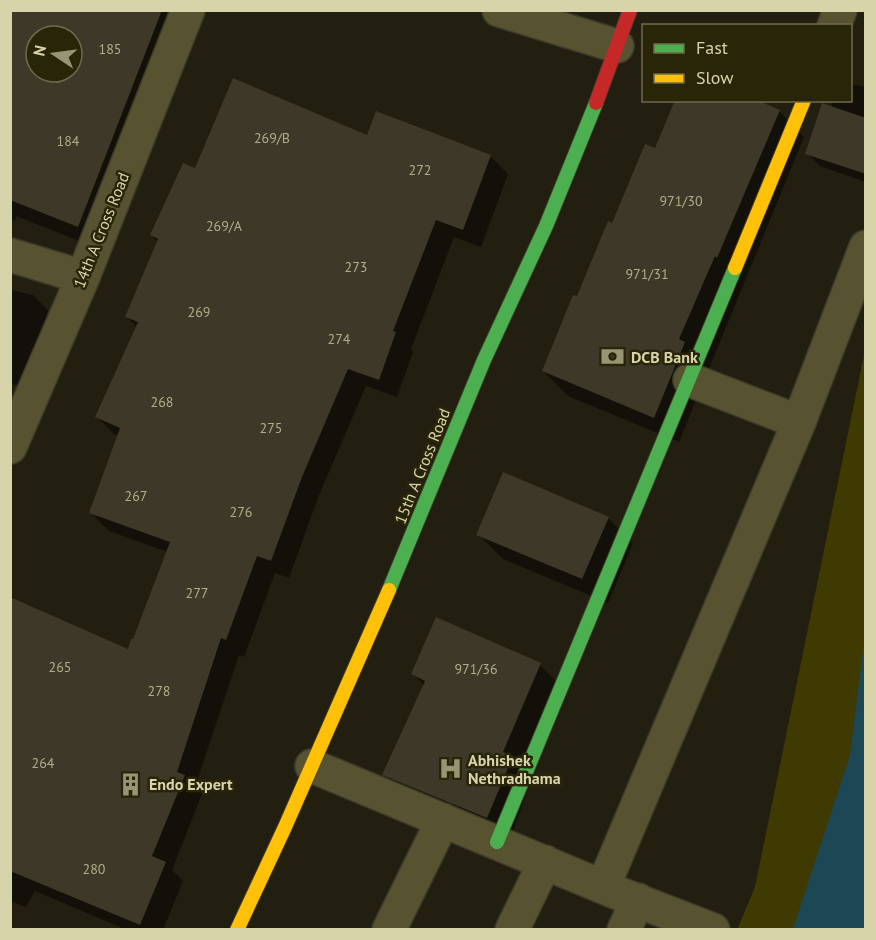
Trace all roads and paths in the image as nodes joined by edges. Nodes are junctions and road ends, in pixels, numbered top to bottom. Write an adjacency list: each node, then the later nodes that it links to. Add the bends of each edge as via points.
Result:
1 (188, 10): 8 (street, 14th A Cross Road)
2 (499, 10): 4 (street)
3 (630, 10): 4 (main road, 15th A Cross Road)
4 (618, 46): 12 (main road, 15th A Cross Road, via 546,226 483,360)
5 (803, 102): 9 (main road)
6 (866, 247): 10 (street)
7 (10, 255): 8 (street)
8 (83, 277): 11 (street, 14th A Cross Road)
9 (690, 380): 10 (street); 14 (main road)
10 (799, 422): 16 (street)
11 (10, 447)
12 (312, 766): 13 (street); 18 (main road, 15th A Cross Road)
13 (443, 820): 14 (street); 19 (street)
14 (497, 843): 15 (street)
15 (545, 862): 16 (street); 20 (street)
16 (603, 887): 17 (street)
17 (638, 900): 21 (street); 22 (street)
18 (237, 930)
19 (389, 930)
20 (512, 930)
21 (624, 930)
22 (713, 930)

